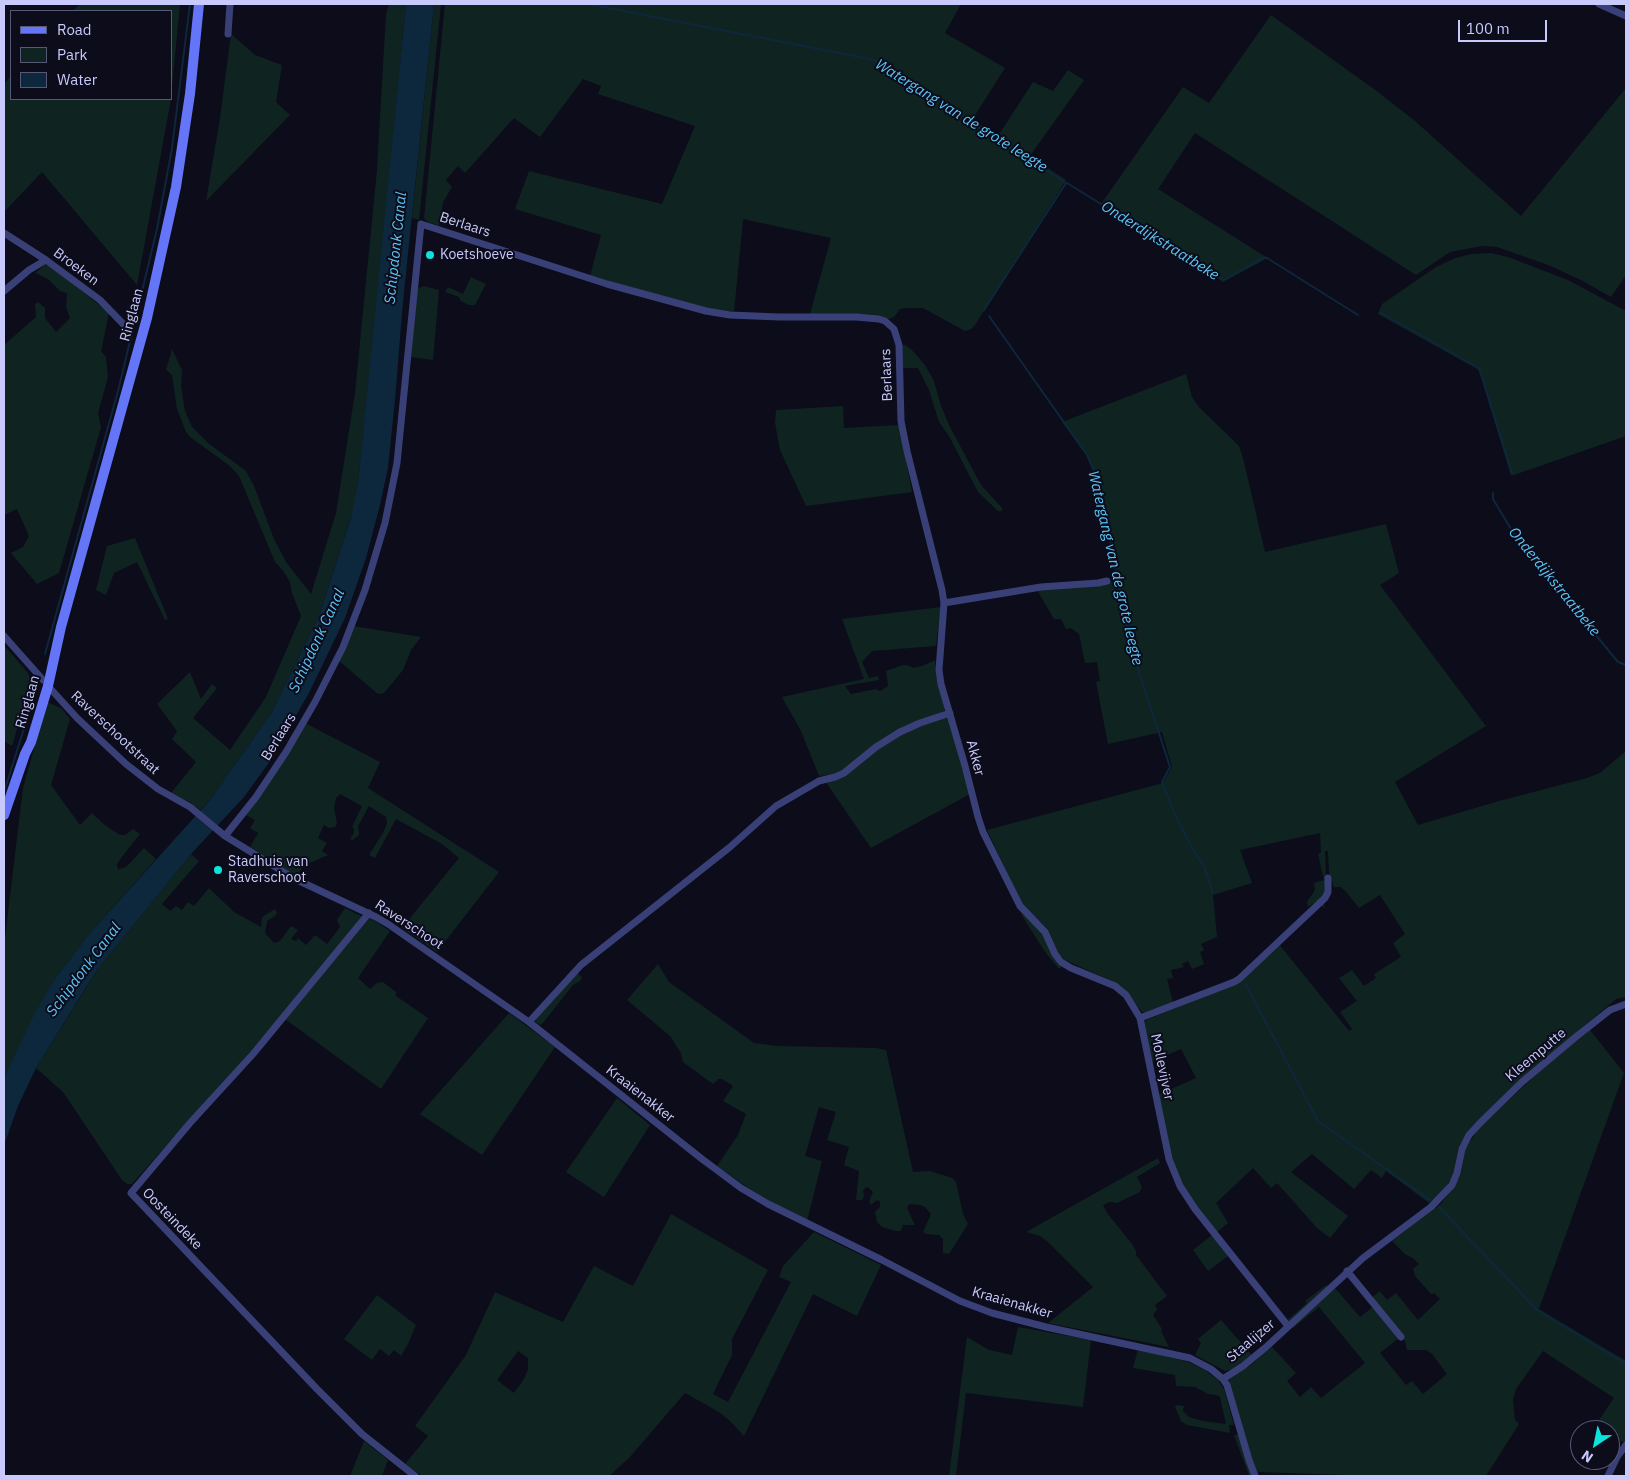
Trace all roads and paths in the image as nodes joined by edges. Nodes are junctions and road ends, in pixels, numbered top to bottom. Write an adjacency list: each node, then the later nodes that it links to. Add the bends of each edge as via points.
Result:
1 (199, 4): 12 (main road, Ringlaan, via 190,94 176,187 162,251)
2 (230, 4): 5 (street)
3 (1599, 4): 4 (street)
4 (1626, 16)
5 (228, 34)
6 (4, 233): 7 (street, Broeken)
7 (46, 260): 8 (street); 9 (street, Broeken, via 100,300)
8 (4, 291)
9 (128, 328)
10 (1107, 581): 11 (street, via 1041,587)
11 (944, 603): 15 (street, Akker, via 938,670); 18 (street, Berlaars, via 907,451 902,422 899,345 891,326 872,318 730,315 706,311 607,284 421,224 397,463 385,523 365,590 343,647 315,702 256,797)
12 (61, 627): 14 (main road, Ringlaan); 14 (main road, Ringlaan)
13 (4, 636): 14 (street, Raverschootstraat)
14 (43, 686): 16 (street, Raverschootstraat, via 126,764 158,789); 17 (main road, Ringlaan, via 31,742)
15 (950, 713): 22 (street, Akker, via 978,817 1020,906 1045,932 1061,962 1115,986 1126,995); 23 (street, via 900,732 844,773 818,781 776,806 730,847 581,965)
16 (194, 810): 18 (street, Raverschoot)
17 (4, 814)
18 (225, 836): 20 (street, Raverschoot, via 295,879)
19 (1328, 878): 22 (street, Mollevijver, via 1325,898 1234,982)
20 (370, 913): 23 (street, Raverschoot); 30 (street, Oosteindeke, via 253,1054 131,1193 362,1434)
21 (1626, 1004): 24 (street, Kleemputte, via 1610,1010 1536,1070)
22 (1140, 1018): 26 (street, Mollevijver, via 1169,1159 1180,1186 1194,1210)
23 (529, 1022): 28 (street, Kraaienakker, via 741,1188 799,1221 960,1301 992,1313 1190,1358)
24 (1469, 1134): 25 (street, Staalijzer, via 1452,1185 1431,1207)
25 (1347, 1272): 26 (street, Staalijzer); 27 (street)
26 (1288, 1326): 28 (street, Staalijzer)
27 (1401, 1337)
28 (1224, 1379): 31 (street, Staalijzer)
29 (1626, 1446): 32 (street)
30 (415, 1476)
31 (1255, 1476)
32 (1608, 1476)

